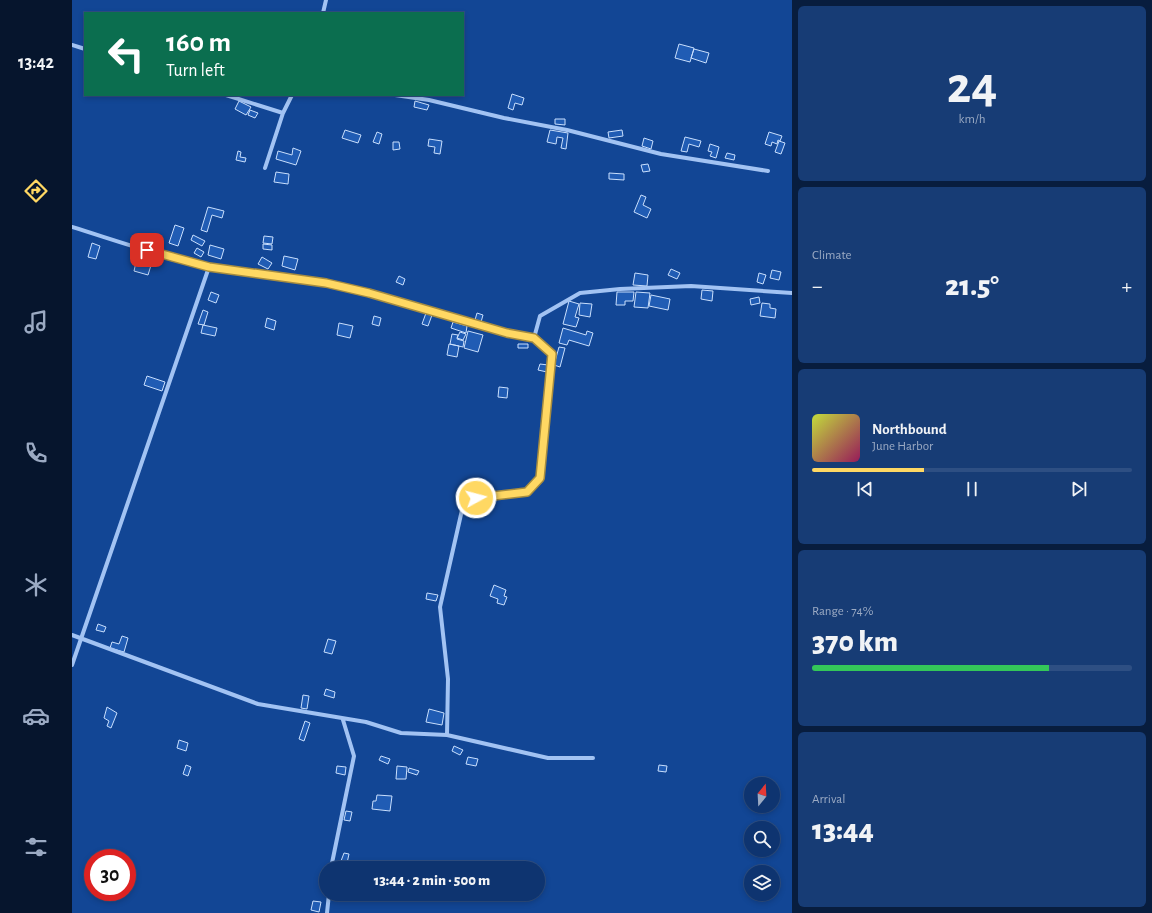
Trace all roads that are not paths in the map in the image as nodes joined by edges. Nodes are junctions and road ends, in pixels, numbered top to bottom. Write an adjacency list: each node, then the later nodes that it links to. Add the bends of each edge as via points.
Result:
1 (326, 0): 2 (street)
2 (323, 12)
3 (72, 45): 4 (street)
4 (84, 49)
5 (229, 96): 8 (street)
6 (292, 96): 8 (street)
7 (402, 96): 10 (street, via 567,130 661,154)
8 (283, 114): 9 (street)
9 (265, 168)
10 (768, 171)
11 (72, 227): 12 (street)
12 (209, 267): 14 (street, via 326,283 507,333); 16 (street)
13 (792, 293): 14 (street, via 691,286 580,293 540,316)
14 (534, 338): 19 (street, via 552,354 540,478 527,492 476,498 462,510 440,607 448,680)
15 (72, 635): 16 (street)
16 (82, 640): 17 (street); 18 (street, via 258,704)
17 (72, 665)
18 (344, 720): 19 (street, via 366,722 401,733); 21 (street, via 354,756)
19 (447, 735): 20 (street, via 548,758)
20 (594, 758)
21 (332, 861)
22 (327, 901): 23 (street)
23 (326, 913)

